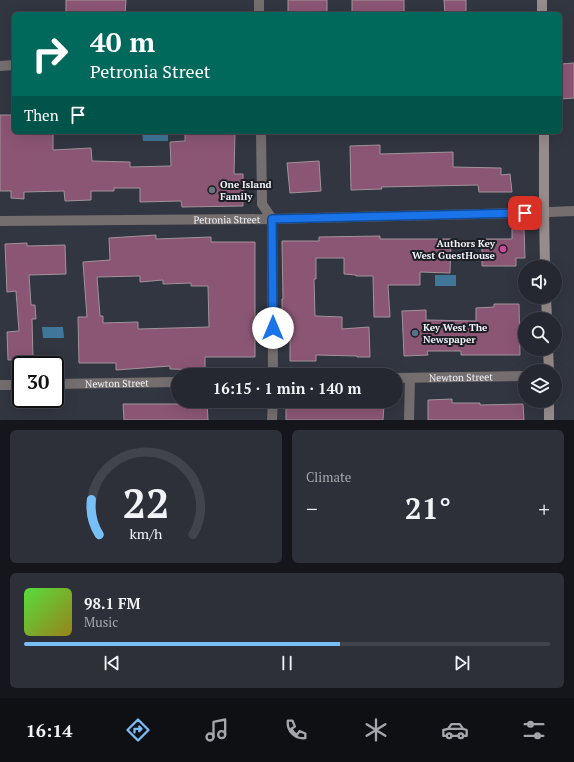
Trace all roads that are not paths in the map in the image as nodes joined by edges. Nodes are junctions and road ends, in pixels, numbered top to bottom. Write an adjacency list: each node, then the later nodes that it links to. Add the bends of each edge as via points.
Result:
1 (259, 0): 3 (street)
2 (542, 0): 4 (street)
3 (259, 12)
4 (542, 12)
5 (12, 65): 6 (street)
6 (0, 66)
7 (261, 134): 11 (street, via 262,204)
8 (544, 134): 10 (street)
9 (574, 210): 10 (street, Petronia Street)
10 (544, 211): 11 (street, Petronia Street); 13 (street)
11 (272, 219): 12 (street, Petronia Street); 14 (street)
12 (0, 221)
13 (545, 260)
14 (273, 368)
15 (518, 376): 17 (street, Newton Street)
16 (403, 378): 17 (street, Newton Street)
17 (410, 378): 25 (street)
18 (171, 382): 19 (street, Newton Street)
19 (64, 384)
20 (0, 385): 21 (street)
21 (12, 385)
22 (273, 408): 24 (street)
23 (549, 408): 26 (street)
24 (272, 420)
25 (409, 420)
26 (549, 420)

